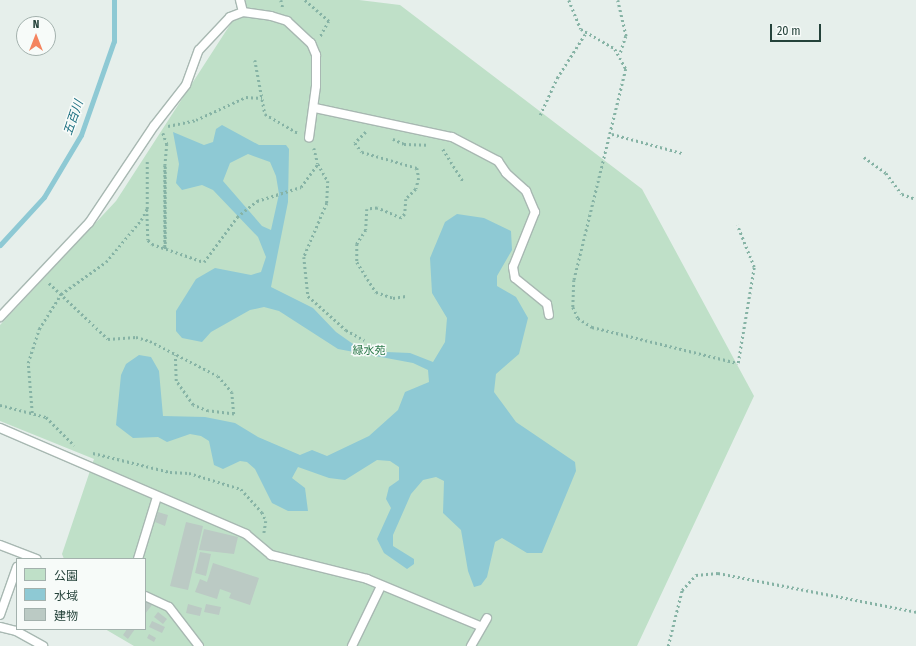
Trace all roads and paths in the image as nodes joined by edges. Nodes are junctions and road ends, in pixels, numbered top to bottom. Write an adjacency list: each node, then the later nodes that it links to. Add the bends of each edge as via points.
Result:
1 (240, 0): 5 (lane)
2 (305, 0): 7 (path, via 329,21)
3 (568, 0): 6 (path)
4 (618, 0): 8 (path, via 626,36)
5 (243, 12): 7 (lane, via 287,21); 13 (lane, via 230,18 209,36 199,50 186,85)
6 (585, 34): 8 (path); 12 (path, via 557,78)
7 (312, 46): 11 (lane, via 316,55)
8 (620, 54): 15 (path, via 626,69)
9 (255, 60): 10 (path)
10 (262, 98): 13 (path, via 246,97 176,127); 17 (path, via 265,114 275,122)
11 (315, 108): 17 (lane); 32 (lane, via 452,137 498,161 506,173 526,191 535,212 513,268 515,278 547,304)
12 (540, 115)
13 (154, 126): 18 (lane); 28 (path, via 164,134)
14 (369, 130): 31 (path, via 360,136 355,143 356,147 376,159 417,168 419,178 416,189 406,199 405,214 401,218 377,208 367,209 366,230 357,244 357,262 376,292 393,298)
15 (612, 134): 21 (path); 27 (path, via 574,280 573,307 578,318 592,327 738,362 754,267)
16 (389, 136): 19 (path, via 404,144)
17 (309, 138): 23 (path)
18 (146, 140): 26 (path); 29 (lane, via 89,223)
19 (430, 145)
20 (435, 146): 24 (path, via 448,153)
21 (682, 153)
22 (864, 157): 25 (path, via 886,173 902,194)
23 (318, 164): 28 (path, via 301,187 261,198 237,217 204,262); 34 (path, via 328,181 327,203 304,257 308,296)
24 (464, 182)
25 (916, 198)
26 (147, 209): 28 (path, via 148,240); 30 (path, via 106,262)
27 (737, 225)
28 (165, 250)
29 (41, 276): 30 (path); 33 (lane)
30 (61, 294): 35 (path, via 96,332 108,340 140,338); 37 (path, via 39,329 28,363)
31 (406, 296)
32 (549, 315)
33 (0, 317)
34 (364, 340)
35 (175, 355): 35 (path, via 218,376 228,385 235,404 234,414 208,412 193,405 176,381)
36 (0, 406): 37 (path)
37 (32, 413): 39 (path, via 46,417)
38 (0, 428): 41 (lane)
39 (80, 449)
40 (87, 451): 42 (path, via 241,489 257,503 266,521)
41 (157, 497): 42 (lane, via 246,534); 46 (lane)
42 (259, 542): 48 (lane, via 271,555 367,579)
43 (0, 545): 44 (lane)
44 (21, 556): 45 (lane)
45 (31, 558)
46 (138, 558)
47 (16, 568): 49 (lane)
48 (381, 586): 54 (lane); 58 (lane)
49 (3, 595): 52 (lane)
50 (146, 596): 57 (lane, via 169,607)
51 (916, 612): 60 (path, via 718,573 696,575 682,590)
52 (0, 615)
53 (487, 618): 54 (lane)
54 (480, 626): 59 (lane)
55 (0, 627): 56 (lane, via 16,631)
56 (43, 646)
57 (199, 646)
58 (352, 646)
59 (471, 646)
60 (668, 646)

